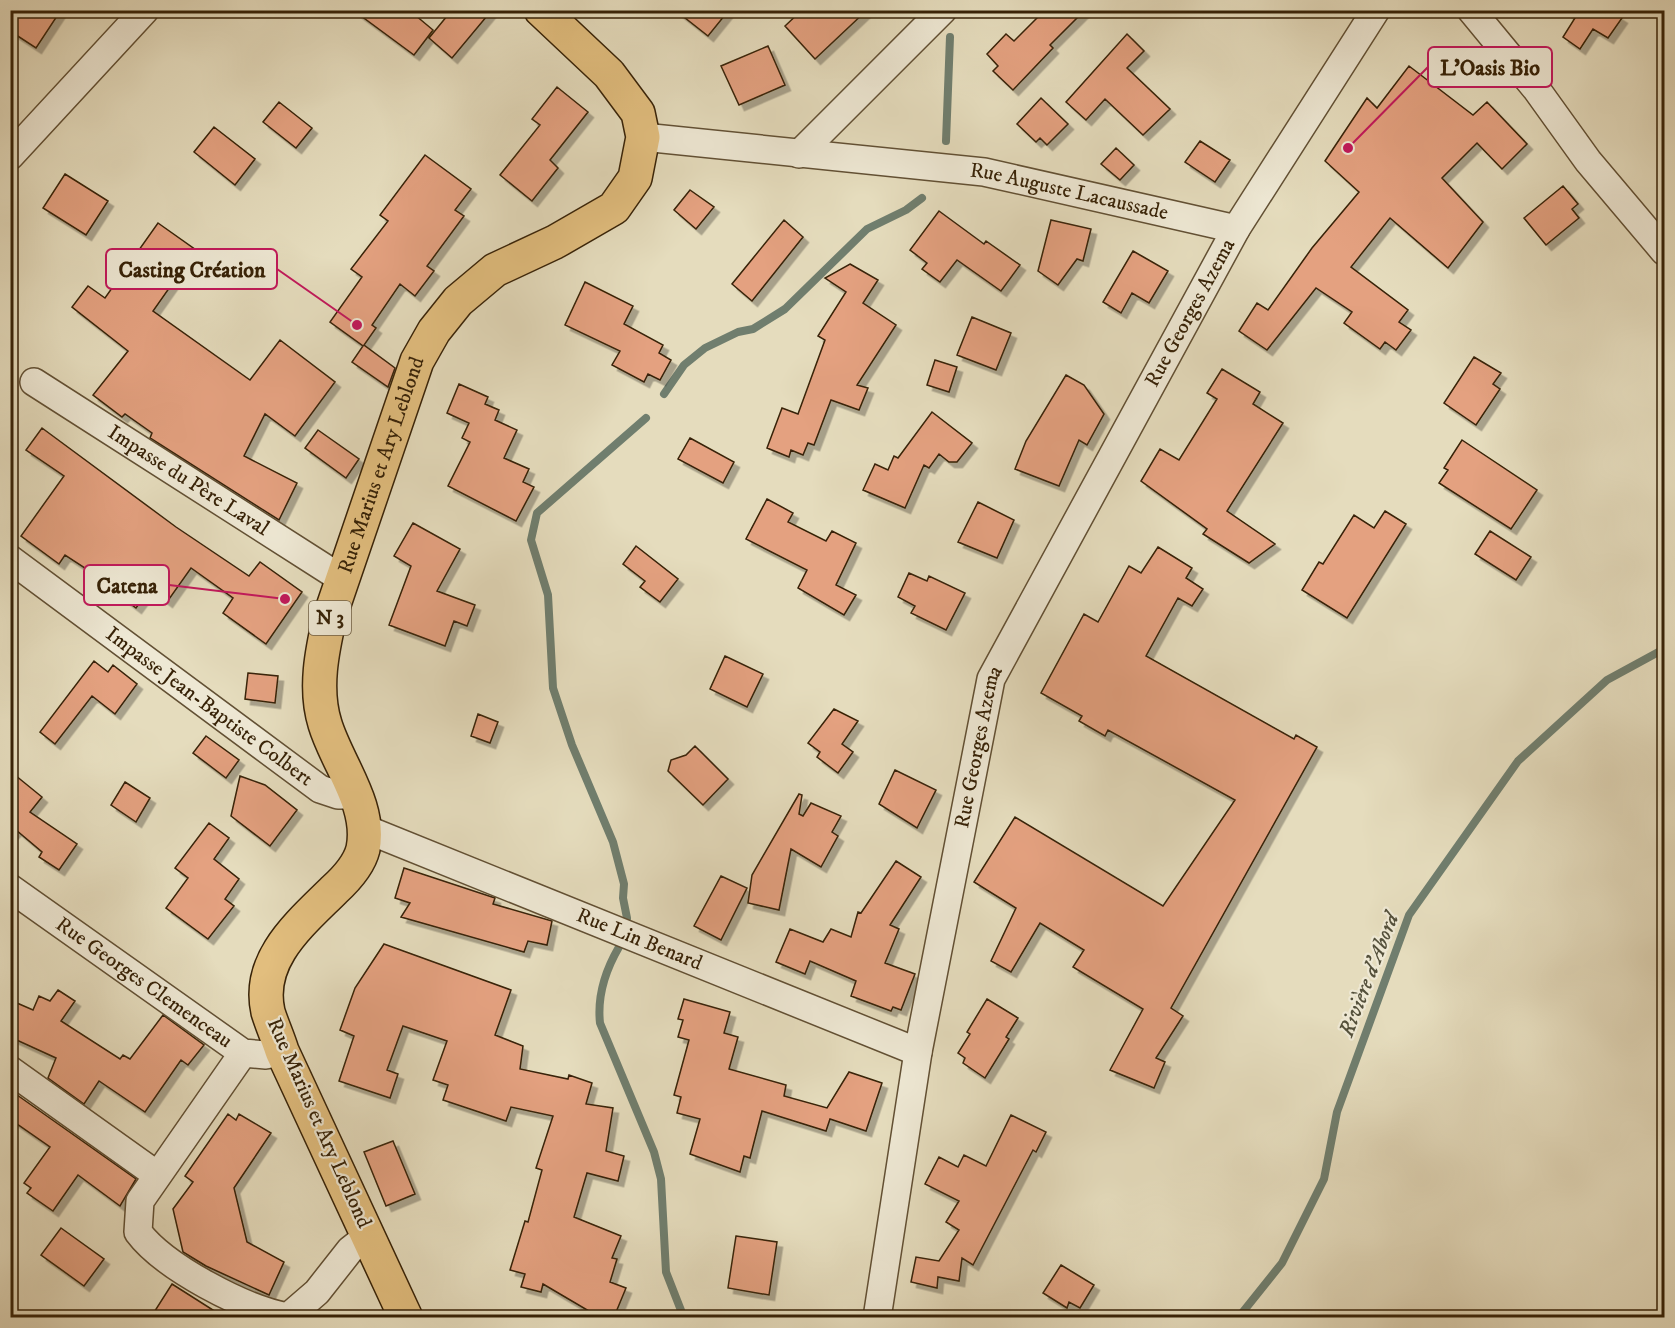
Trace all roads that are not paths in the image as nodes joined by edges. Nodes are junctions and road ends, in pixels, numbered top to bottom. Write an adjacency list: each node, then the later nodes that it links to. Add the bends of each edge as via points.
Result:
1 (145, 10): 8 (street)
2 (541, 10): 6 (main road, Rue Marius et Ary Leblond / N 3, via 609,74 638,113)
3 (943, 10): 7 (street)
4 (1377, 10): 9 (street)
5 (1471, 10): 10 (street, via 1538,90 1588,161)
6 (643, 137): 7 (street, Rue Auguste Lacaussade); 13 (main road, Rue Marius et Ary Leblond / N 3, via 635,178 614,208 495,270 458,301 434,331 417,361)
7 (799, 154): 9 (street, Rue Auguste Lacaussade, via 984,172)
8 (10, 156)
9 (1236, 229): 18 (street, Rue Georges Azema, via 991,680)
10 (1665, 251)
11 (34, 382): 13 (street, Impasse du Père Laval)
12 (10, 559): 14 (street, Impasse Jean-Baptiste Colbert, via 320,789)
13 (342, 579): 14 (main road, Rue Marius et Ary Leblond / N 3, via 321,654 320,690 324,724)
14 (355, 795): 15 (main road, Rue Marius et Ary Leblond / N 3)
15 (363, 828): 17 (main road, Rue Marius et Ary Leblond / N 3, via 363,850 355,866 284,942 272,964 267,987 268,1011); 18 (street, Rue Lin Benard)
16 (10, 888): 19 (street, Rue Georges Clemenceau)
17 (282, 1051): 19 (street, Rue Georges Clemenceau, via 266,1055); 22 (main road, Rue Marius et Ary Leblond / N 3)
18 (918, 1052): 24 (street, Rue Georges Azema)
19 (243, 1053): 21 (street)
20 (10, 1070): 21 (street)
21 (157, 1175): 22 (street, via 137,1212 138,1232 147,1244 187,1272 264,1313 288,1317 317,1292 350,1250)
22 (369, 1235): 23 (main road, Rue Marius et Ary Leblond / N 3)
23 (406, 1317)
24 (877, 1317)

